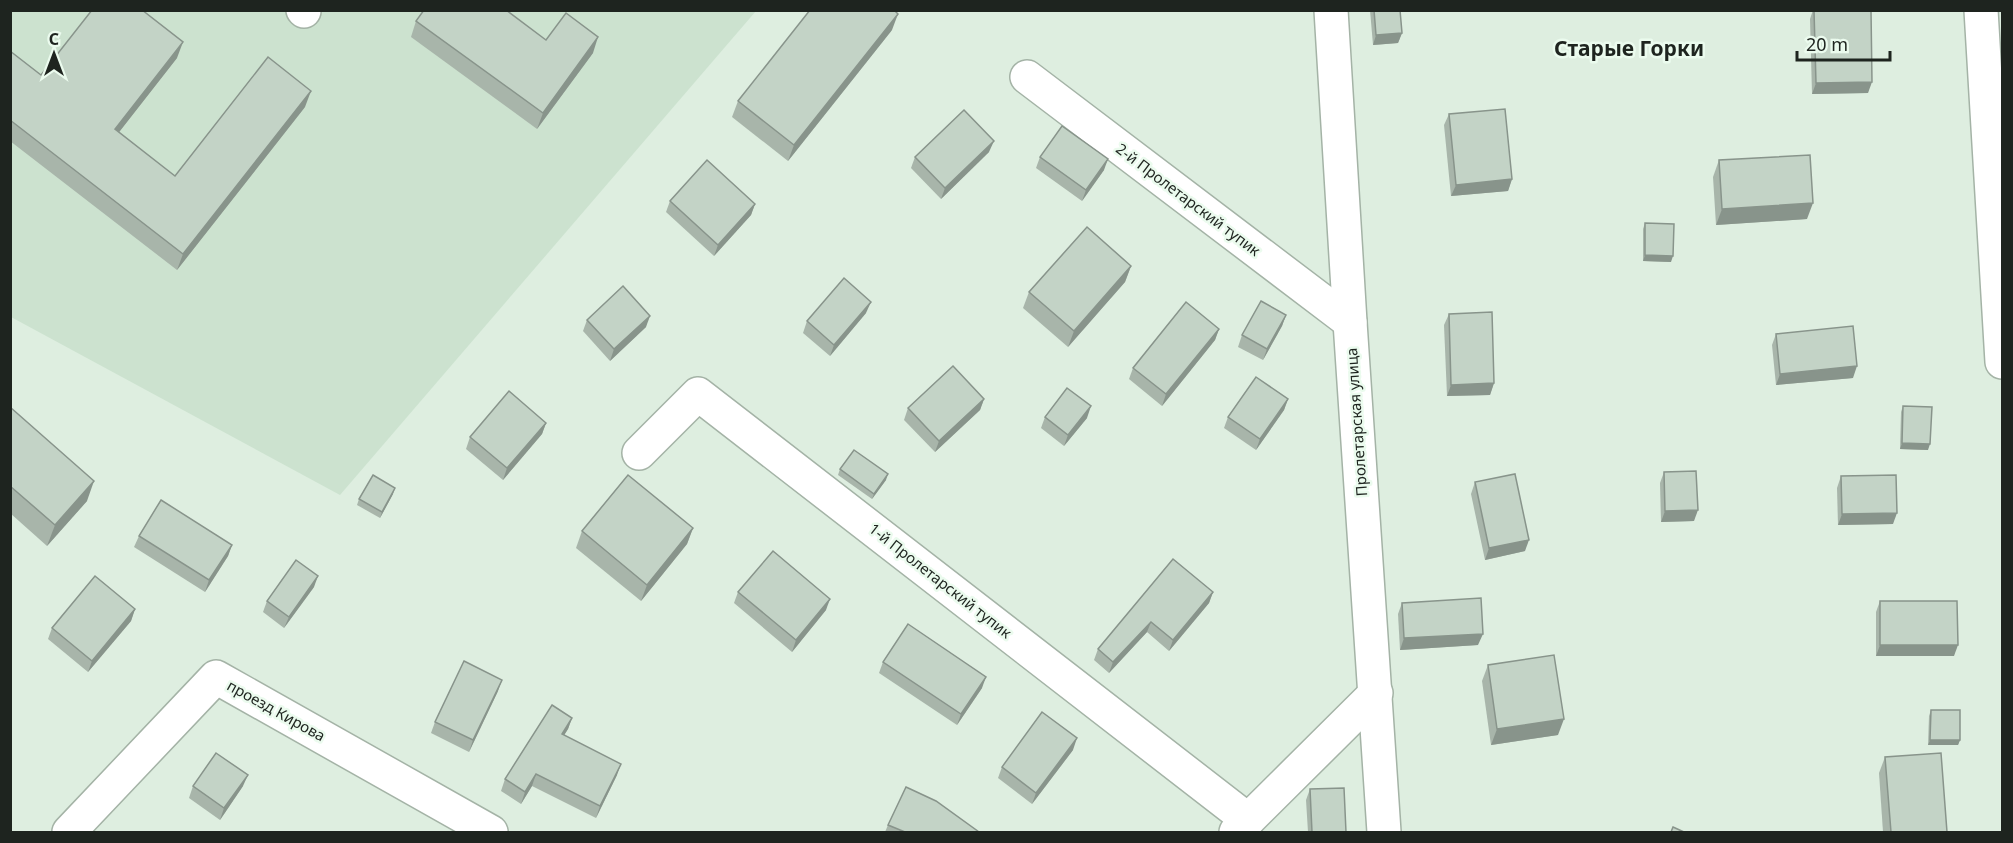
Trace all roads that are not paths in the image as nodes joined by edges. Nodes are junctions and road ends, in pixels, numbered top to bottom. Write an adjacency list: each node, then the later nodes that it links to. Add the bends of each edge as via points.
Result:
1 (1331, 10): 4 (street, Пролетарская улица)
2 (1981, 10): 5 (street)
3 (1027, 77): 4 (street, 2-й Пролетарский тупик)
4 (1350, 322): 7 (street, Пролетарская улица)
5 (2002, 362)
6 (639, 453): 8 (street, 1-й Пролетарский тупик, via 698,394)
7 (1376, 693): 8 (street); 11 (street, Пролетарская улица)
8 (1242, 826)
9 (69, 832): 10 (street, проезд Кирова, via 216,677)
10 (491, 832)
11 (1384, 832)

